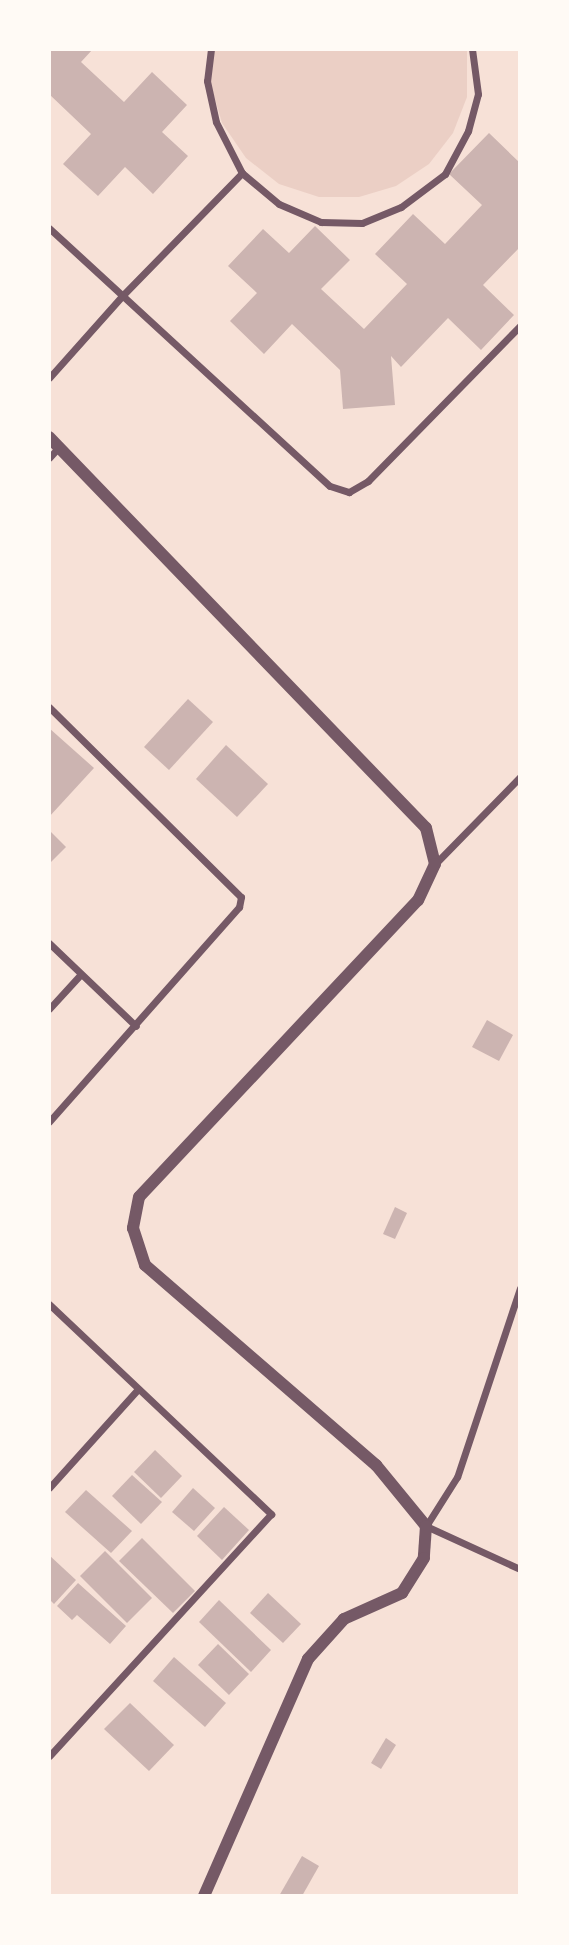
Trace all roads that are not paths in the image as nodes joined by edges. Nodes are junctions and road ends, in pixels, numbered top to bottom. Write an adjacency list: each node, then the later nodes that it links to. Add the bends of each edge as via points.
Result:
1 (211, 49): 3 (street, via 207,81 216,122)
2 (472, 49): 3 (street, via 478,94 468,131 445,174 401,207 362,223 321,222 279,204)
3 (242, 173): 5 (street)
4 (49, 228): 5 (street)
5 (122, 296): 6 (street, via 330,486 349,492 368,481); 7 (street)
6 (520, 326)
7 (49, 377)
8 (49, 437): 9 (street)
9 (60, 447): 10 (street); 13 (street, via 426,828)
10 (49, 458)
11 (49, 707): 17 (street, via 241,897 239,907)
12 (520, 778): 13 (street)
13 (435, 864): 23 (street, via 418,900 139,1197 132,1228 145,1265 376,1465)
14 (49, 943): 15 (street)
15 (82, 974): 16 (street); 17 (street)
16 (49, 1009)
17 (136, 1026): 18 (street)
18 (49, 1122)
19 (520, 1288): 23 (street, via 457,1477)
20 (49, 1304): 21 (street)
21 (138, 1389): 22 (street); 25 (street, via 271,1514)
22 (49, 1488)
23 (426, 1526): 24 (street); 26 (street, via 424,1558 402,1593 344,1619 308,1658)
24 (520, 1569)
25 (50, 1753)
26 (204, 1896)

